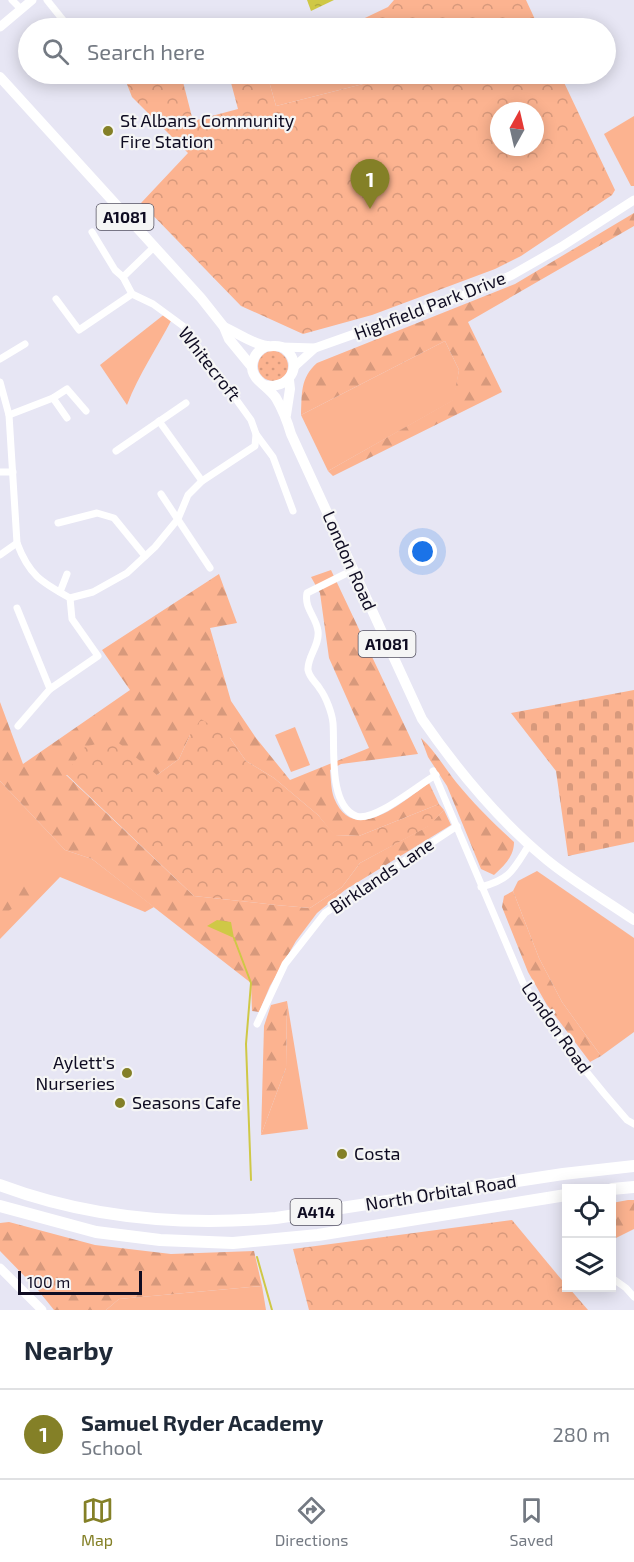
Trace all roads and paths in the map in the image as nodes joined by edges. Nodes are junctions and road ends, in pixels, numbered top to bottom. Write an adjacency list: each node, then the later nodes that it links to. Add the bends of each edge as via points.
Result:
1 (12, 0): 4 (street)
2 (33, 0): 4 (street)
3 (47, 0): 5 (street)
4 (21, 9): 6 (street)
5 (61, 18)
6 (0, 27)
7 (0, 77): 10 (main road, London Road / A1081)
8 (634, 200): 18 (street, Highfield Park Drive, via 561,247 491,284)
9 (92, 232): 11 (street)
10 (154, 247): 11 (street); 14 (main road, London Road / A1081)
11 (123, 277): 12 (street)
12 (132, 294): 13 (street, via 79,330); 32 (street, Whitecroft, via 183,326 219,372)
13 (56, 298)
14 (224, 327): 16 (main road, London Road / A1081); 20 (main road, London Road / A1081)
15 (25, 344): 19 (street)
16 (267, 346): 17 (main road, London Road / A1081); 20 (main road, via 258,351)
17 (281, 347): 18 (street, Highfield Park Drive); 21 (main road, via 290,354)
18 (315, 348): 21 (street, Highfield Park Drive)
19 (0, 359)
20 (252, 367): 24 (main road, London Road / A1081)
21 (294, 367): 22 (main road, London Road / A1081)
22 (289, 380): 24 (main road, via 277,386); 29 (main road, London Road / A1081)
23 (0, 382): 28 (street)
24 (264, 385): 29 (main road, London Road / A1081)
25 (53, 398): 27 (street, via 67,389); 28 (street); 30 (street)
26 (186, 403): 31 (street)
27 (86, 411)
28 (9, 415): 34 (street)
29 (286, 415): 45 (main road, London Road / A1081)
30 (67, 418)
31 (159, 421): 33 (street); 36 (street)
32 (256, 434): 36 (street, via 255,446); 38 (street, via 273,457)
33 (116, 451)
34 (13, 471): 35 (street); 41 (street)
35 (0, 472)
36 (202, 482): 39 (street, via 188,495)
37 (160, 494): 39 (street)
38 (292, 511)
39 (178, 519): 43 (street); 44 (street)
40 (58, 523): 43 (street, via 97,513 114,518)
41 (17, 543): 42 (street); 47 (street, via 40,581)
42 (0, 555)
43 (145, 556): 48 (street, via 127,573 93,592)
44 (210, 568)
45 (352, 570): 52 (street, London Road, via 307,593 305,601 318,629 316,647 308,664 333,719 337,792 346,809 362,817 376,812 434,773); 53 (main road, London Road / A1081, via 422,719 458,771)
46 (67, 574): 47 (street)
47 (60, 592): 48 (street)
48 (70, 598): 50 (street, via 72,619 99,657)
49 (16, 608): 50 (street)
50 (50, 689): 51 (street)
51 (18, 726)
52 (458, 825): 54 (street, London Road); 56 (street, Birklands Lane, via 325,914 285,964)
53 (529, 845): 54 (street, via 507,877); 55 (main road, London Road / A1081)
54 (481, 887): 57 (street, London Road, via 513,963 538,1007 610,1101)
55 (634, 920)
56 (257, 1024)
57 (634, 1124)
58 (634, 1166): 59 (highway, North Orbital Road / A414, via 228,1222 111,1214)
59 (0, 1185)
60 (634, 1187): 61 (highway)
61 (616, 1189)
62 (562, 1196): 63 (highway, North Orbital Road / A414, via 318,1235 233,1242 133,1238)
63 (3, 1208)
64 (0, 1268): 67 (street)
65 (616, 1281): 66 (street)
66 (634, 1297)
67 (42, 1310)

